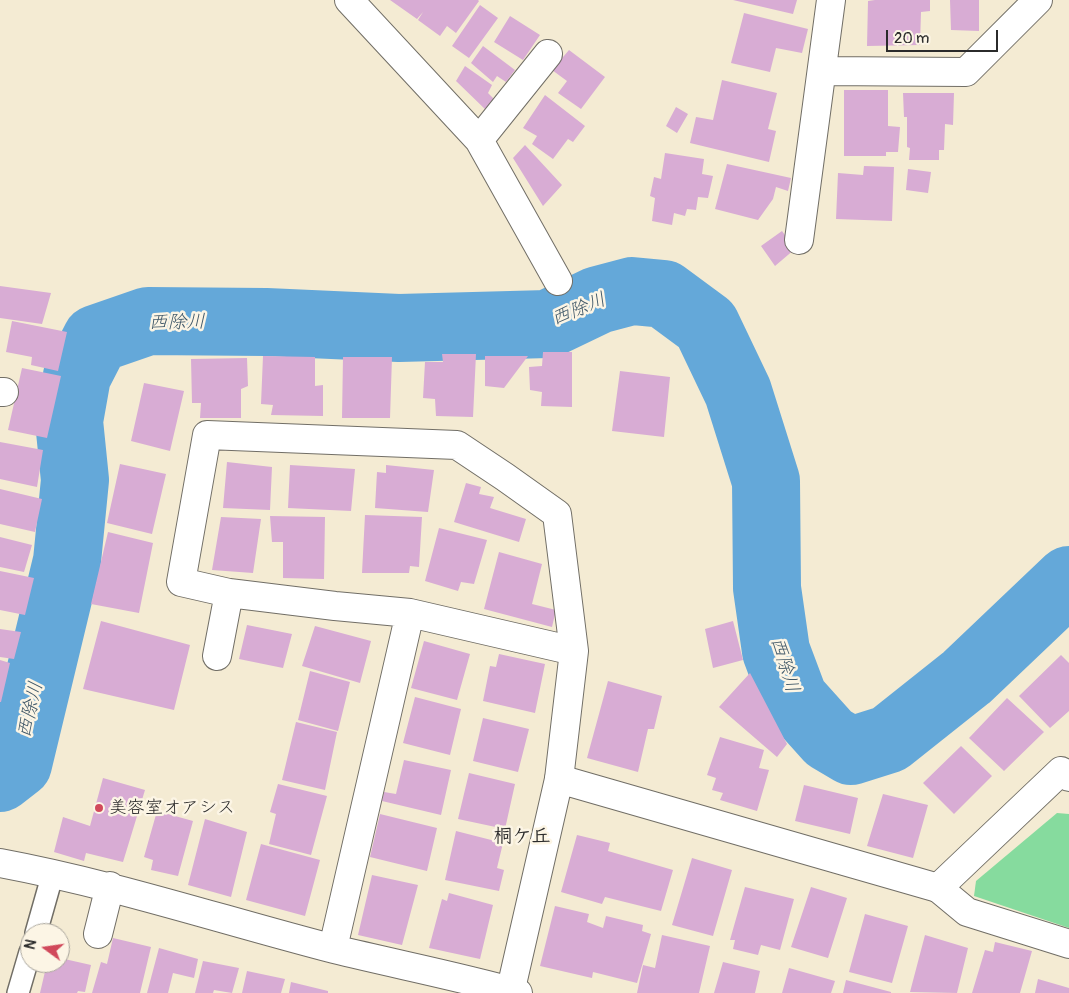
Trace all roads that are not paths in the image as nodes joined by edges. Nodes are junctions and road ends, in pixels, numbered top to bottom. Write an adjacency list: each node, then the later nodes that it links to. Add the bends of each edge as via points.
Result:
1 (349, 0): 6 (street)
2 (831, 0): 5 (street)
3 (1038, 0): 5 (street, via 966,72)
4 (548, 54): 6 (street)
5 (822, 71): 7 (street)
6 (479, 140): 8 (street)
7 (799, 240)
8 (558, 281)
9 (229, 592): 10 (street); 11 (street, via 181,582 207,435 457,445 557,514); 12 (street)
10 (410, 613): 11 (street); 22 (street)
11 (574, 651): 14 (street)
12 (217, 656)
13 (1066, 771): 18 (street)
14 (559, 779): 18 (street); 24 (street)
15 (0, 863): 16 (street)
16 (54, 873): 17 (street); 19 (lane)
17 (110, 886): 20 (street); 22 (street)
18 (938, 888): 21 (street, via 967,912)
19 (39, 923)
20 (98, 934)
21 (1069, 944)
22 (333, 948): 24 (street)
23 (24, 973): 25 (lane)
24 (513, 992)
25 (18, 993)

